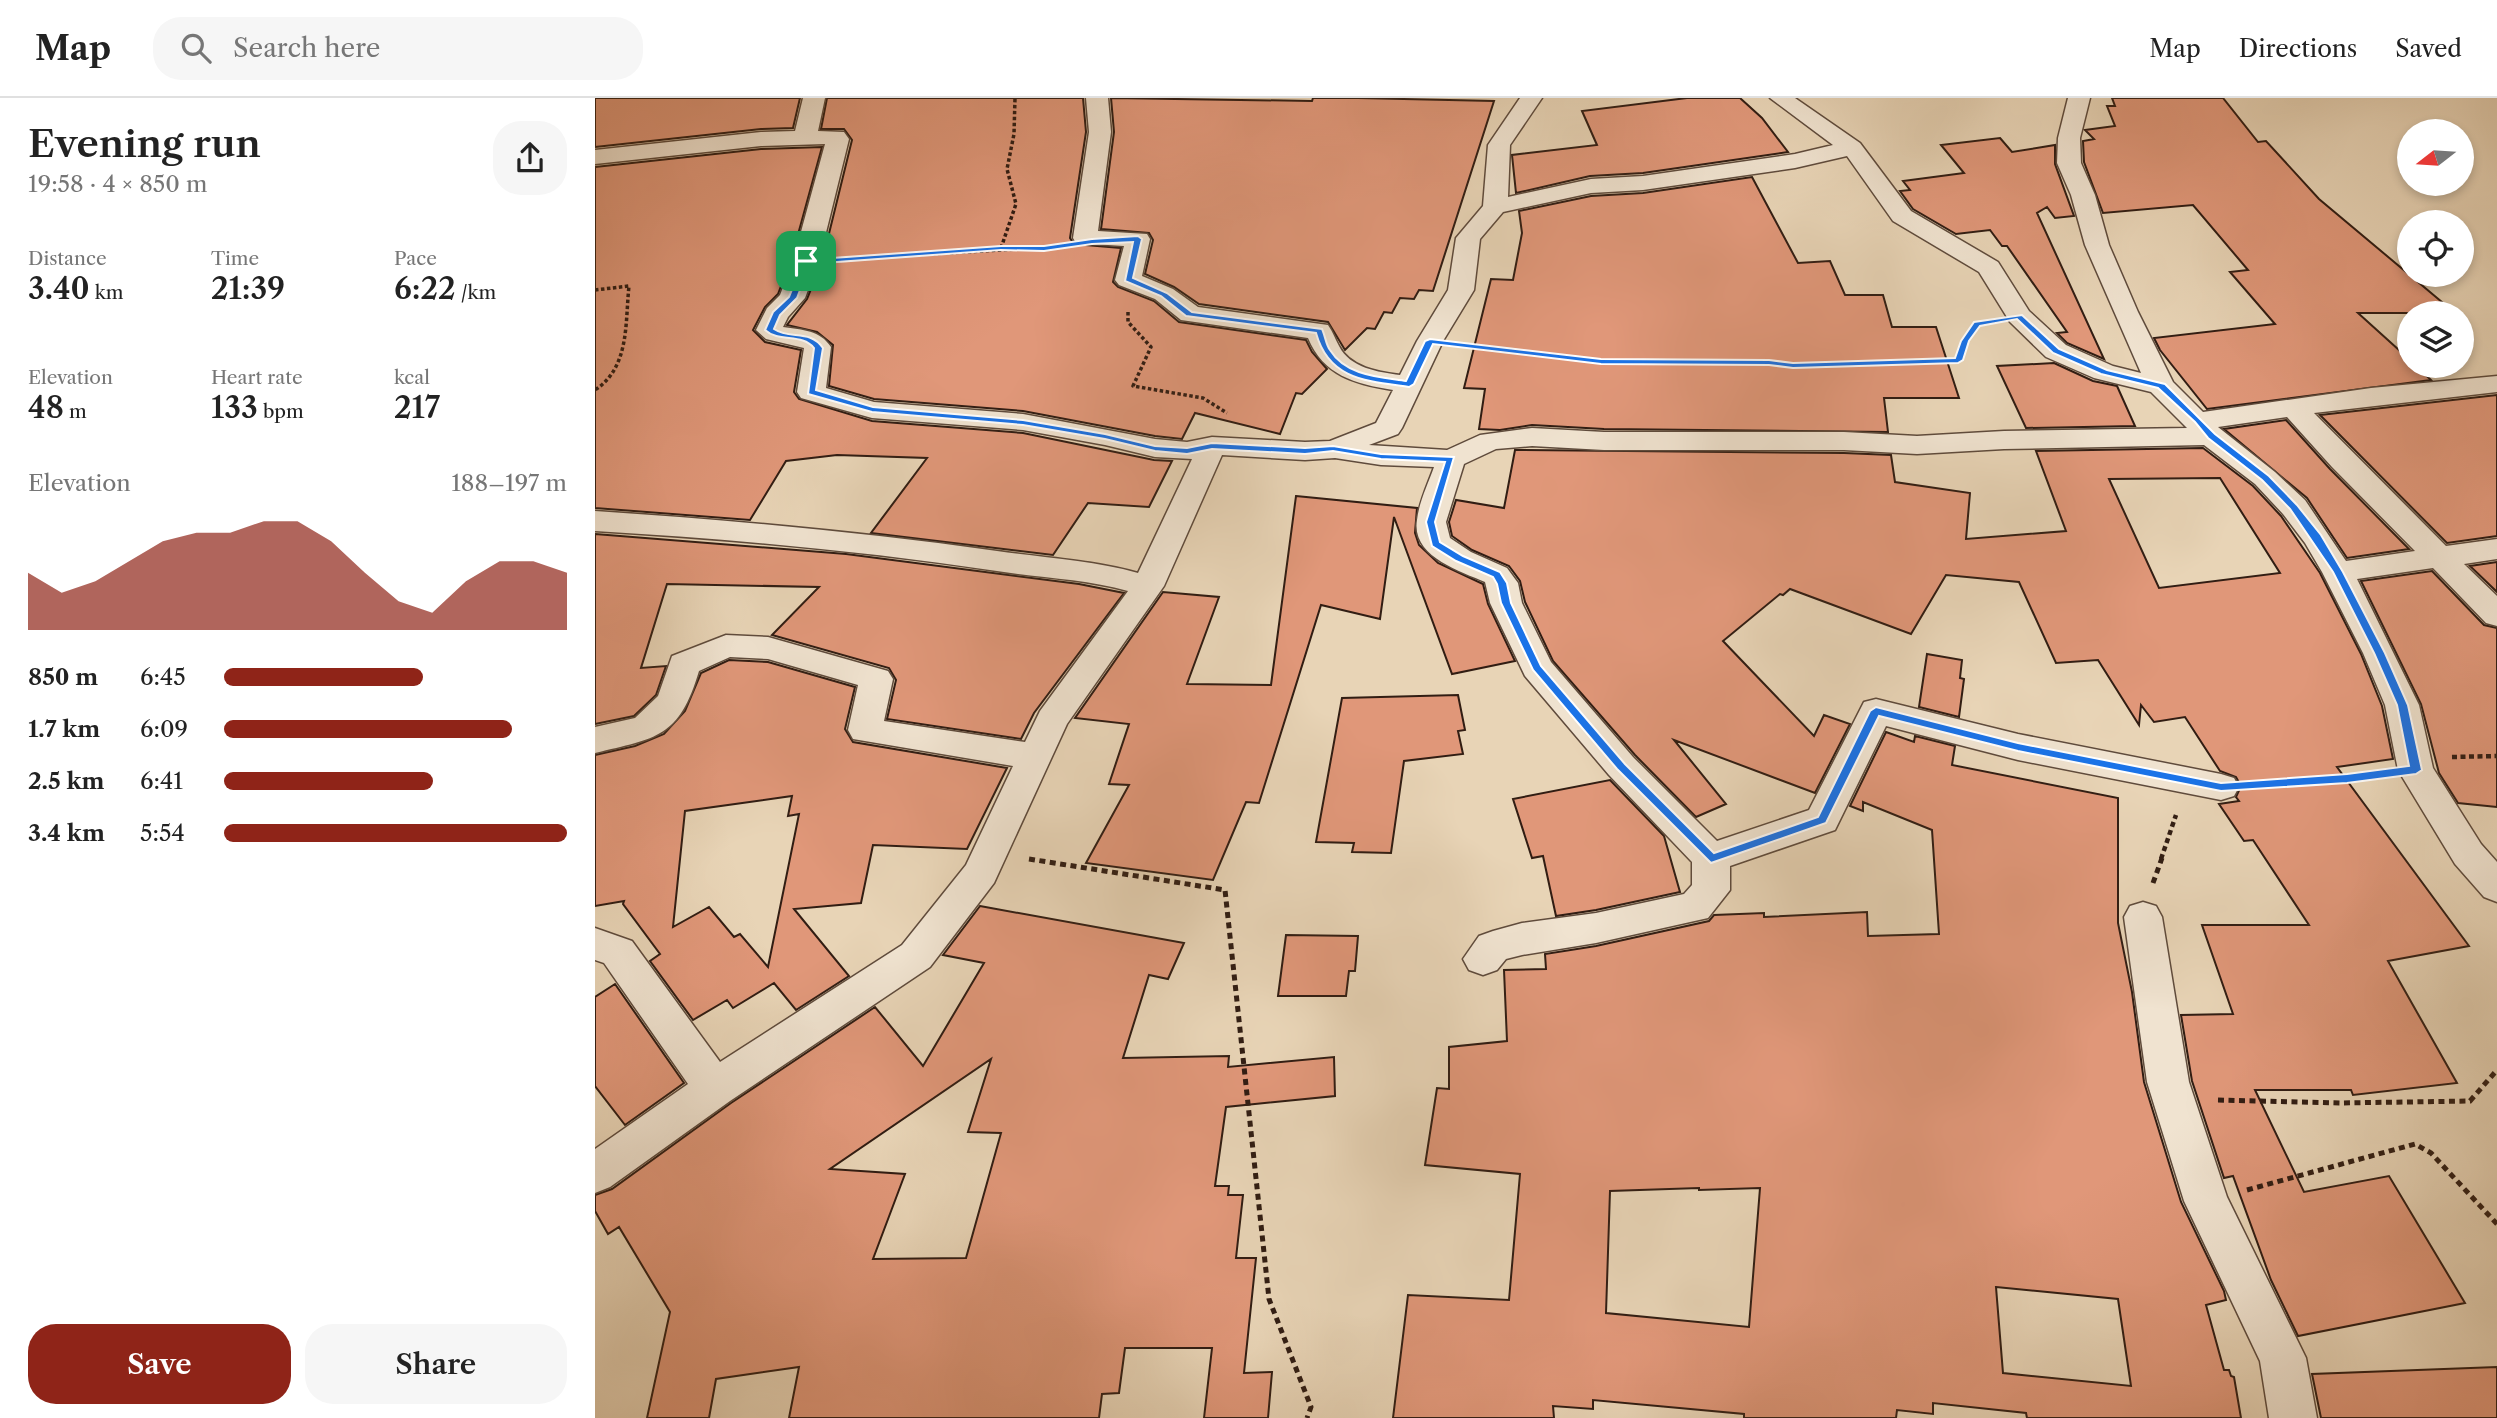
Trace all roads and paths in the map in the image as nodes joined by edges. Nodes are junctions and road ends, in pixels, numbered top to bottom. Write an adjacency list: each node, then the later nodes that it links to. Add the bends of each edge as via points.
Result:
1 (814, 98): 7 (street)
2 (1015, 98): 12 (path, via 1007,169 1016,204)
3 (1097, 98): 14 (street, via 1100,132 1085,238 1138,239)
4 (1531, 98): 10 (street, via 1499,145)
5 (1781, 98): 8 (street)
6 (2079, 98): 20 (street, via 2069,138 2069,163 2120,301)
7 (805, 137): 9 (street); 13 (street, via 836,137 839,144)
8 (1852, 148): 10 (street, via 1755,167 1591,186); 16 (street, via 1902,216 1989,267)
9 (595, 157)
10 (1495, 207): 17 (street, via 1468,238 1461,290)
11 (1056, 247): 12 (path)
12 (1001, 248): 13 (path)
13 (806, 261): 25 (street, via 792,298 776,314 769,330 814,341 818,348 811,392 872,410 1023,422 1155,449 1187,451)
14 (1128, 279): 18 (street, via 1164,295 1189,314 1319,331 1325,351 1343,369); 23 (path, via 1128,322 1151,347 1133,386 1203,398)
15 (595, 290): 21 (path, via 629,286 622,360 603,387)
16 (2019, 316): 17 (path, via 1977,324 1958,360 1793,366 1601,361); 20 (street, via 2056,351 2104,372)
17 (1430, 341): 18 (street)
18 (1409, 384): 26 (street, via 1388,428)
19 (2497, 384): 22 (street)
20 (2161, 386): 24 (street)
21 (595, 390)
22 (2294, 407): 24 (street); 30 (street, via 2331,452)
23 (1236, 419)
24 (2205, 428): 27 (street, via 1917,444 1532,437 1490,441); 31 (street, via 2294,507)
25 (1212, 446): 26 (street); 32 (street)
26 (1333, 449): 27 (street)
27 (1451, 459): 40 (street, via 1430,522 1436,543 1496,575 1537,668 1621,766)
28 (595, 521): 32 (street, via 764,532 907,548 1099,572)
29 (2497, 549): 30 (street)
30 (2443, 558): 31 (street); 33 (street)
31 (2338, 572): 37 (street, via 2402,705)
32 (1147, 586): 35 (street, via 1052,720)
33 (2497, 615)
34 (595, 740): 35 (street, via 646,728 673,701 684,664 726,646 768,648 876,679 865,730)
35 (1034, 756): 39 (street)
36 (2497, 756): 37 (path, via 2435,757)
37 (2416, 770): 38 (path); 41 (street, via 2469,854)
38 (2221, 787): 40 (street, via 2018,747 1876,711 1822,820); 42 (path, via 2176,814)
39 (990, 853): 47 (street, via 981,873 916,956); 51 (path, via 1224,890 1269,1299 1311,1407)
40 (1711, 858): 44 (street, via 1711,890 1695,907 1522,939 1493,947)
41 (2497, 887)
42 (2143, 917): 46 (street)
43 (595, 944): 47 (street, via 618,952)
44 (1483, 959)
45 (2497, 1070): 46 (path, via 2470,1101 2212,1100)
46 (2168, 1082): 49 (street)
47 (715, 1088): 48 (street)
48 (595, 1174)
49 (2206, 1200): 50 (path, via 2415,1144 2431,1153); 52 (street, via 2283,1358)
50 (2497, 1224)
51 (1307, 1418)
52 (2293, 1418)

